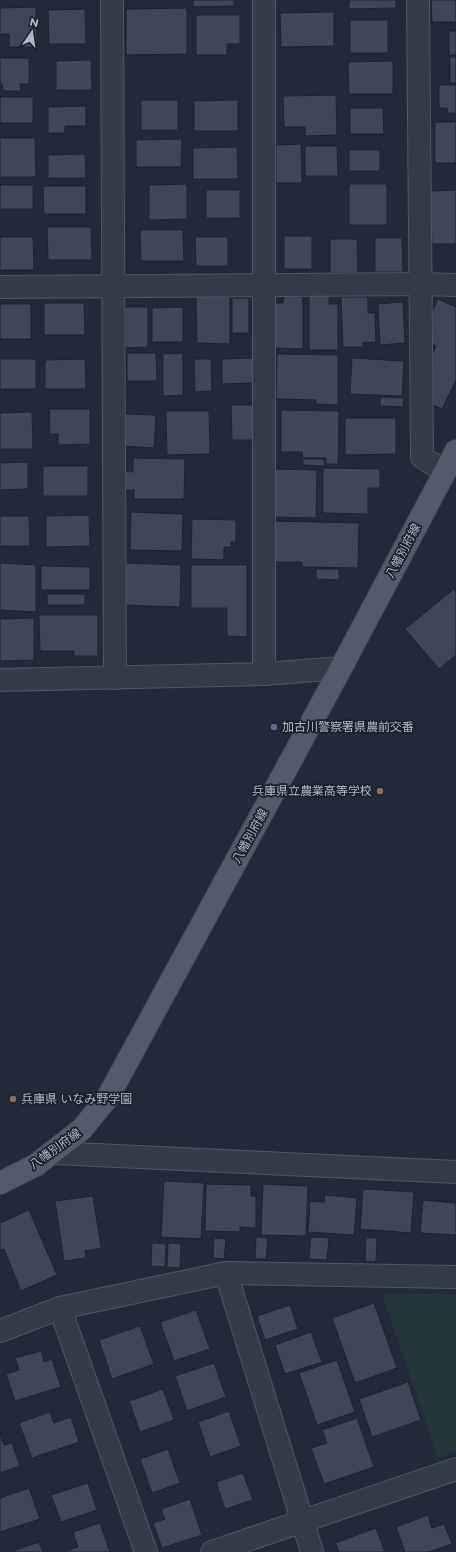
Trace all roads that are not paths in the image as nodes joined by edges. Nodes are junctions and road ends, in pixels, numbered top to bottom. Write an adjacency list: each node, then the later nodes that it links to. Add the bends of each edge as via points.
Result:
1 (112, 0): 7 (street)
2 (264, 0): 5 (street)
3 (418, 0): 4 (street)
4 (421, 284): 5 (street); 6 (street); 10 (street, via 422,457)
5 (264, 285): 7 (street); 12 (street)
6 (456, 285)
7 (113, 286): 8 (street); 13 (street)
8 (0, 287)
9 (456, 451): 10 (main road, 八幡別府線)
10 (445, 472): 11 (main road, 八幡別府線)
11 (341, 668): 12 (street); 15 (main road, 八幡別府線, via 108,1097 82,1129)
12 (264, 674): 13 (street)
13 (115, 678): 14 (street)
14 (0, 680)
15 (52, 1153): 16 (street); 17 (main road, 八幡別府線, via 36,1165)
16 (456, 1172)
17 (0, 1183)
18 (226, 1273): 19 (street); 20 (street); 23 (street)
19 (456, 1277)
20 (60, 1308): 21 (street); 24 (street)
21 (0, 1331)
22 (455, 1472): 23 (street)
23 (302, 1521): 25 (street); 26 (street)
24 (146, 1552)
25 (212, 1552)
26 (312, 1552)

